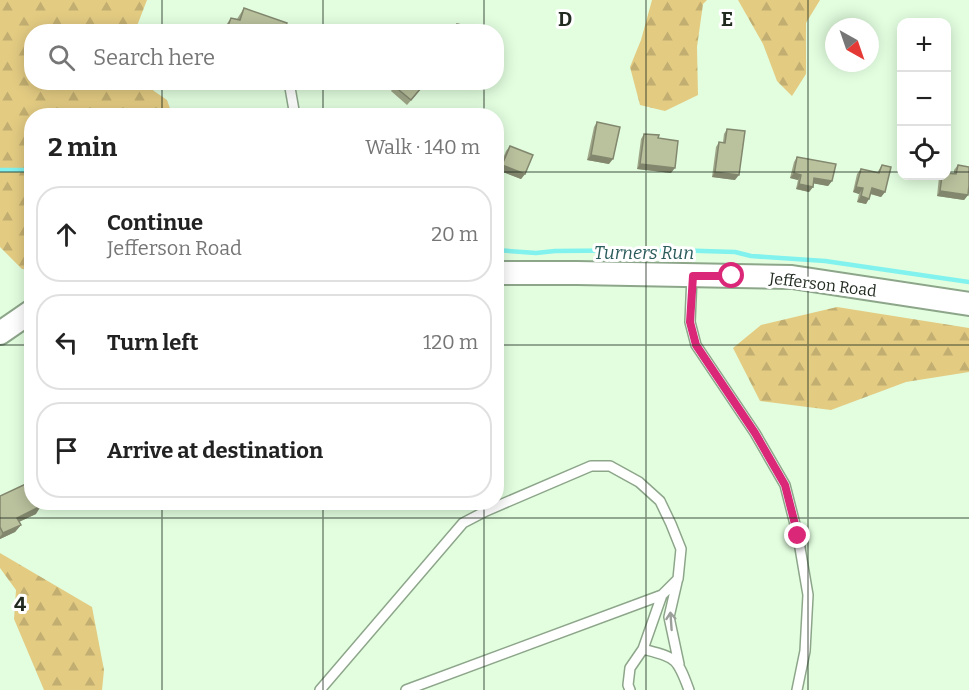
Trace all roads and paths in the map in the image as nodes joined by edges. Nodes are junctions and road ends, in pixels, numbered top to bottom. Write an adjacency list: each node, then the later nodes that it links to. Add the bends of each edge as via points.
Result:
1 (290, 90): 2 (lane)
2 (294, 108)
3 (504, 273): 4 (street, Jefferson Road)
4 (693, 276): 5 (street, Jefferson Road, via 792,277); 18 (lane, via 690,322 696,345 785,485 798,536 808,595 805,651)
5 (969, 304)
6 (24, 316): 7 (street)
7 (0, 333)
8 (504, 503): 10 (lane, via 591,466 610,466 639,482 660,501 681,549)
9 (488, 510): 14 (lane, via 463,523)
10 (678, 579): 11 (lane); 13 (lane, one-way to 10, via 669,617)
11 (662, 595): 12 (lane); 15 (lane)
12 (643, 649): 13 (lane, via 671,657); 16 (lane, via 630,668)
13 (680, 664): 17 (lane)
14 (320, 690)
15 (406, 690)
16 (630, 690)
17 (689, 690)
18 (797, 690)

